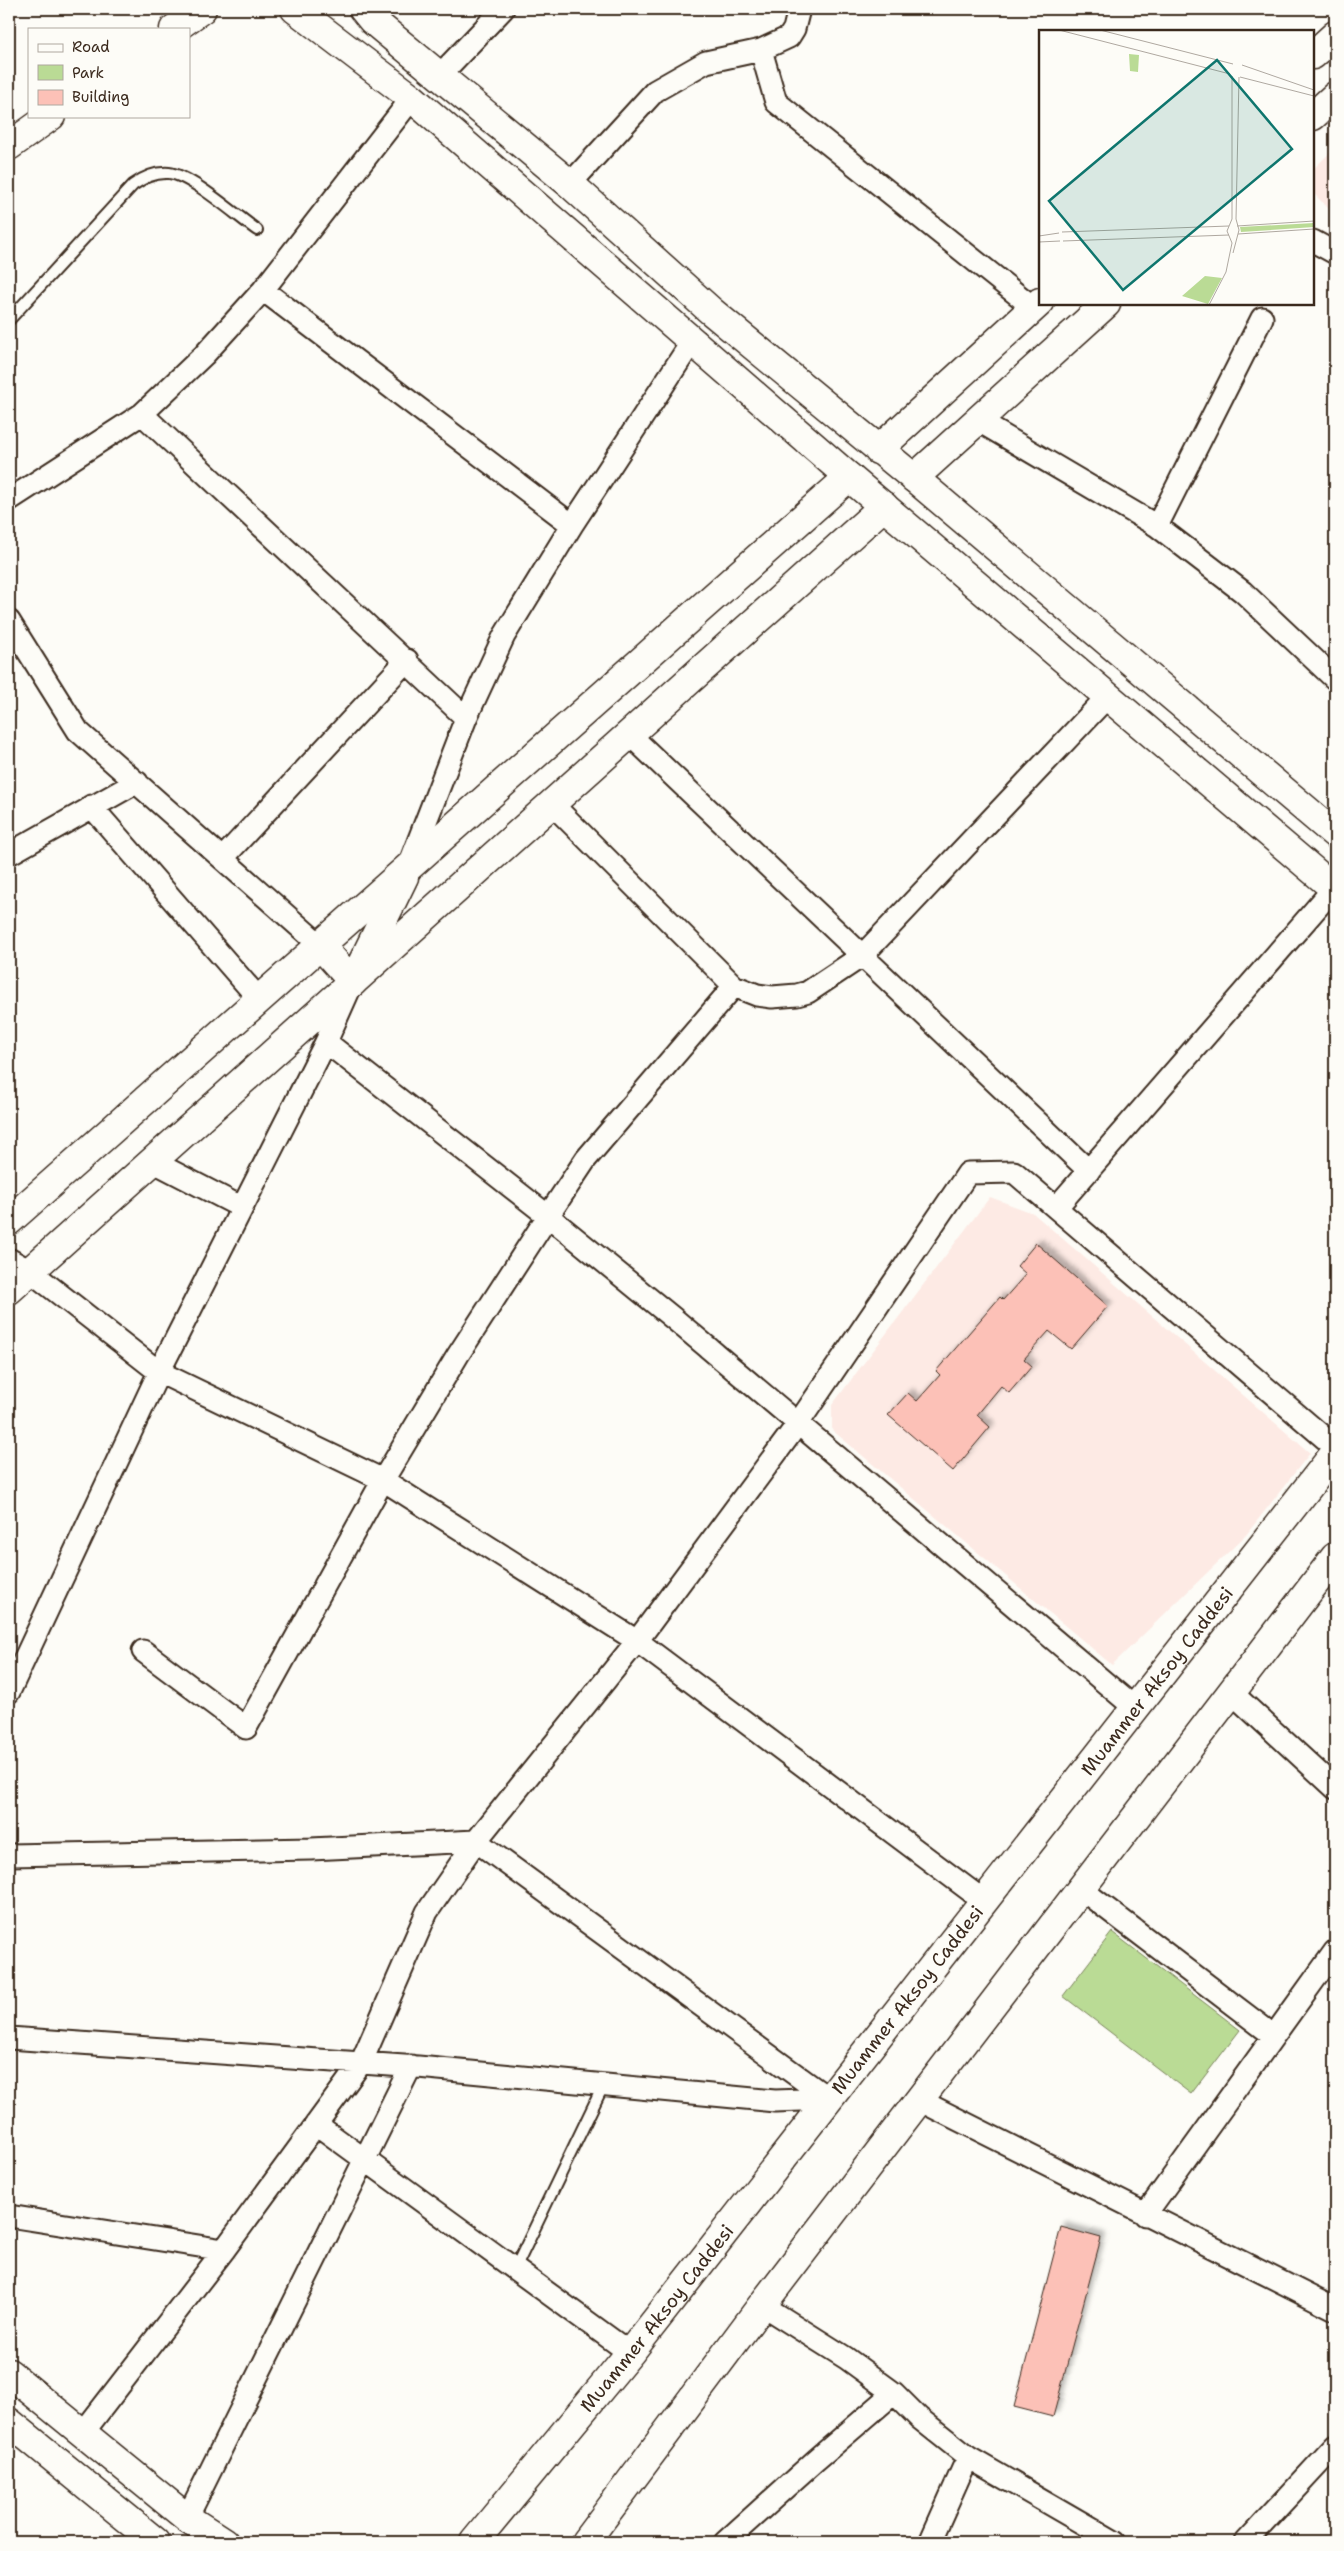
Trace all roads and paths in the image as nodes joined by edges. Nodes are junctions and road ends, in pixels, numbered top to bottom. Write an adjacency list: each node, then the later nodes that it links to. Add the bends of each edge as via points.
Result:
1 (202, 9): 6 (main road)
2 (295, 9): 12 (main road)
3 (363, 9): 10 (main road)
4 (503, 9): 10 (street)
5 (799, 9): 8 (street, via 789,37)
6 (175, 28)
7 (1335, 35): 9 (main road)
8 (761, 50): 16 (street, via 706,62 655,92); 21 (street, via 776,102)
9 (1314, 55)
10 (440, 75): 16 (main road)
11 (1335, 96): 13 (main road)
12 (412, 98): 20 (street); 25 (main road)
13 (1314, 115)
14 (48, 118): 15 (main road)
15 (9, 146)
16 (570, 184): 28 (main road, via 711,311)
17 (257, 230): 24 (lane, via 186,179 170,173 152,175 134,185)
18 (1314, 242): 19 (street)
19 (1335, 253)
20 (263, 290): 26 (street, via 204,355); 33 (street)
21 (1037, 305): 28 (main road)
22 (1105, 305): 27 (main road)
23 (1262, 318): 34 (street)
24 (9, 320)
25 (694, 340): 29 (main road); 33 (street)
26 (142, 414): 31 (street); 36 (street)
27 (977, 420): 30 (main road); 34 (street)
28 (878, 450): 30 (main road)
29 (850, 477): 32 (main road); 47 (main road)
30 (914, 478): 44 (main road)
31 (9, 500)
32 (884, 506): 38 (main road); 40 (main road)
33 (572, 525): 39 (street, via 504,636)
34 (1156, 526): 37 (street, via 1244,592)
35 (9, 622): 41 (street, via 78,731)
36 (407, 660): 39 (street); 46 (street)
37 (1335, 679)
38 (1108, 696): 48 (main road); 50 (street)
39 (466, 718): 47 (street)
40 (629, 734): 42 (main road); 50 (street)
41 (137, 782): 43 (street); 46 (street)
42 (552, 804): 51 (main road); 52 (street)
43 (91, 806): 45 (street); 53 (street)
44 (1331, 824)
45 (9, 854)
46 (223, 858): 49 (street)
47 (409, 866): 49 (main road); 51 (main road)
48 (1335, 889): 56 (street)
49 (320, 945): 51 (main road); 53 (main road)
50 (862, 956): 52 (street, via 808,992 797,995 757,995); 56 (street)
51 (353, 982): 54 (street); 55 (main road)
52 (734, 986): 59 (street, via 586,1159)
53 (259, 999): 60 (main road)
54 (326, 1042): 57 (street); 59 (street)
55 (152, 1161): 57 (street); 61 (main road)
56 (1089, 1170): 58 (street)
57 (242, 1207): 63 (street)
58 (1056, 1208): 64 (street, via 1014,1172 968,1174); 65 (street)
59 (548, 1216): 64 (street); 67 (street, via 458,1355)
60 (9, 1221)
61 (19, 1265): 62 (main road); 63 (street)
62 (9, 1290)
63 (159, 1372): 67 (street); 71 (street)
64 (797, 1425): 69 (street); 73 (street)
65 (1335, 1447)
66 (1335, 1453): 73 (main road, Muammer Aksoy Caddesi)
67 (383, 1480): 69 (street); 70 (street, via 246,1728)
68 (1335, 1557): 72 (main road)
69 (637, 1641): 75 (street); 78 (street)
70 (143, 1651)
71 (9, 1692)
72 (1231, 1692): 74 (street); 77 (main road)
73 (1135, 1708): 78 (main road, Muammer Aksoy Caddesi)
74 (1335, 1788)
75 (476, 1841): 76 (street, via 311,1850); 82 (street, via 427,1912); 85 (street)
76 (9, 1855)
77 (1081, 1889): 80 (street); 86 (main road)
78 (984, 1900): 85 (main road, Muammer Aksoy Caddesi)
79 (1335, 1951): 80 (street)
80 (1274, 2036): 89 (street)
81 (9, 2038): 82 (street)
82 (361, 2063): 83 (street); 87 (street)
83 (411, 2066): 84 (street); 88 (street)
84 (604, 2084): 85 (street, via 775,2101); 92 (lane)
85 (829, 2099): 95 (main road, Muammer Aksoy Caddesi)
86 (919, 2100): 89 (street); 93 (main road)
87 (316, 2124): 88 (street); 91 (street)
88 (365, 2159): 92 (street); 102 (street)
89 (1145, 2215): 94 (street)
90 (9, 2216): 91 (street)
91 (224, 2250): 99 (street)
92 (515, 2269): 95 (street)
93 (762, 2305): 97 (street); 106 (main road)
94 (1335, 2309)
95 (630, 2353): 105 (main road, Muammer Aksoy Caddesi)
96 (9, 2373): 99 (main road)
97 (894, 2393): 101 (street, via 919,2418); 107 (street)
98 (9, 2422): 103 (main road)
99 (82, 2434): 102 (main road)
100 (1335, 2446): 110 (street)
101 (968, 2457): 108 (street); 109 (street)
102 (187, 2518): 104 (main road)
103 (156, 2542)
104 (224, 2542)
105 (474, 2542)
106 (585, 2542)
107 (725, 2542)
108 (930, 2542)
109 (1115, 2542)
110 (1246, 2542)

